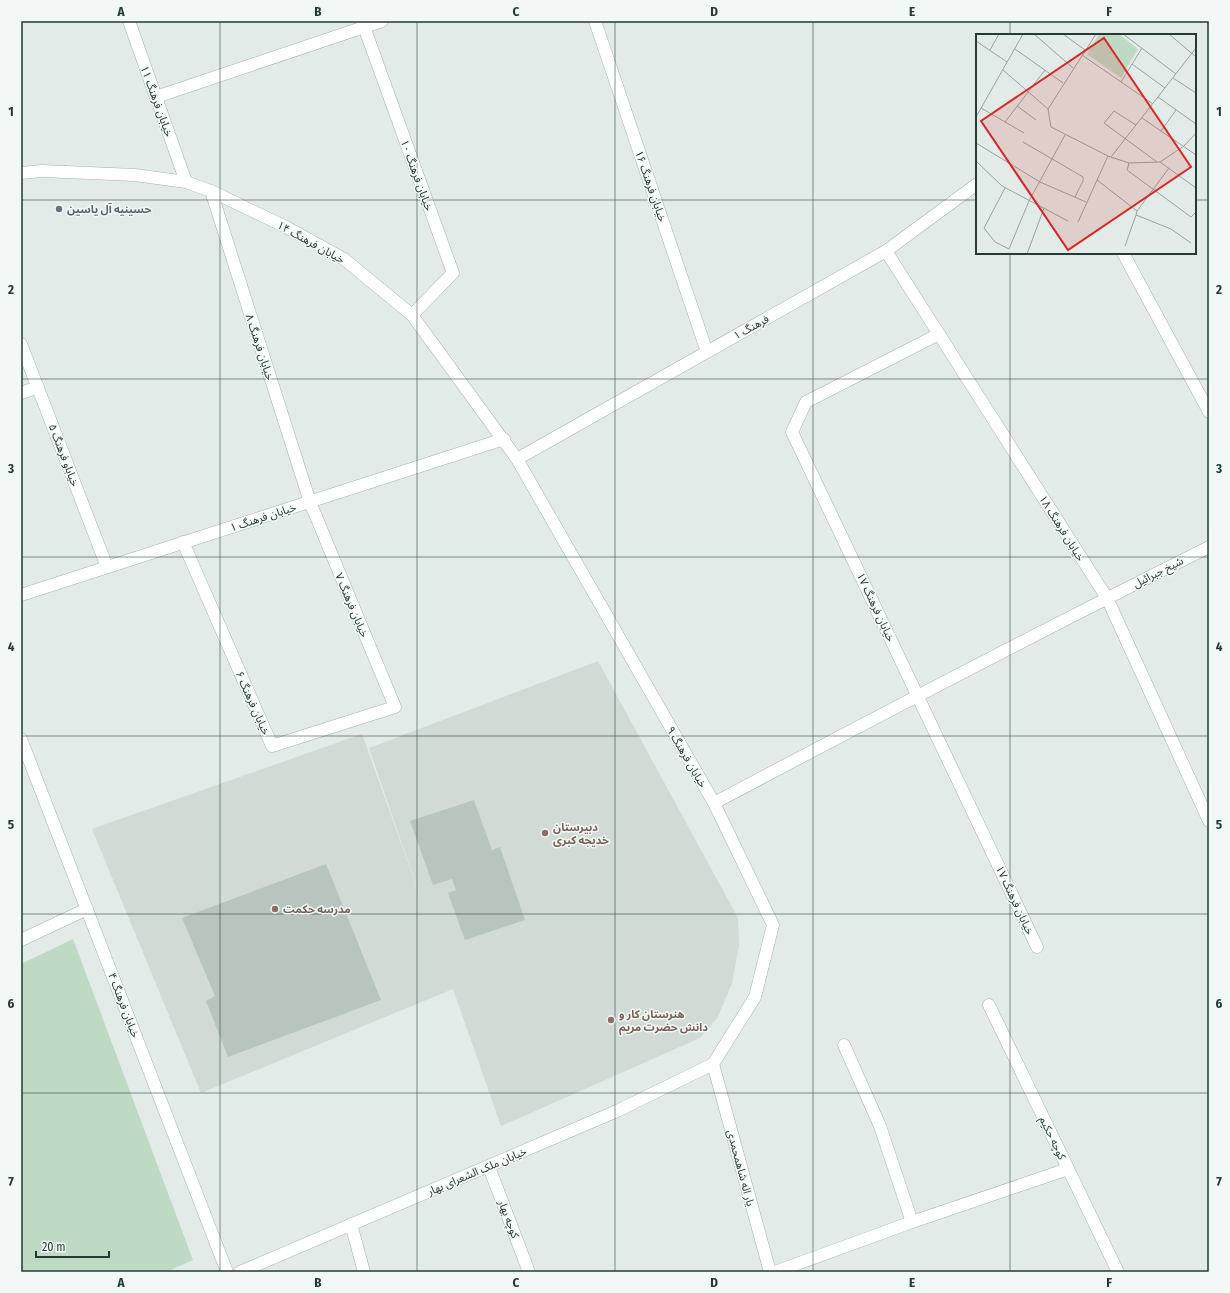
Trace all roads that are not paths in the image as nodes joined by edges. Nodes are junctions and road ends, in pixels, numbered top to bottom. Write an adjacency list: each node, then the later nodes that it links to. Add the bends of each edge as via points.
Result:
1 (129, 21): 5 (street, خیابان فرهنگ ۱۱)
2 (382, 21): 4 (street)
3 (595, 21): 15 (street, خیابان فرهنگ ۱۶)
4 (363, 24): 5 (street); 12 (street, خیابان فرهنگ ۱۰, via 453,273)
5 (156, 97): 7 (street, خیابان فرهنگ ۱۱)
6 (21, 173): 7 (street, خیابان فرهنگ ۱۴, via 42,171 135,176)
7 (186, 182): 9 (street, خیابان فرهنگ ۱۴)
8 (976, 185): 10 (street, فرهنگ ۱)
9 (211, 191): 12 (street, خیابان فرهنگ ۱۴, via 344,259); 22 (street, خیابان فرهنگ ۸)
10 (886, 251): 13 (street, خیابان فرهنگ ۱۸); 15 (street, فرهنگ ۱)
11 (1124, 254): 18 (street)
12 (412, 315): 20 (street, خیابان فرهنگ ۱۴)
13 (939, 334): 27 (street, خیابان فرهنگ ۱۸); 28 (street, خیابان فرهنگ ۱۷, via 806,402 792,432)
14 (21, 344): 16 (street, خیاباو فرهنگ ۵)
15 (707, 352): 21 (street, فرهنگ ۱)
16 (38, 387): 17 (street); 25 (street, خیاباو فرهنگ ۵)
17 (21, 393)
18 (1205, 396): 19 (street)
19 (1209, 412)
20 (504, 439): 21 (street, خیابان فرهنگ ۱۴); 22 (street, خیابان فرهنگ ۱)
21 (518, 459): 31 (street, خیابان فرهنگ ۹)
22 (310, 502): 23 (street, خیابان فرهنگ ۱); 29 (street, خیابان فرهنگ ۷)
23 (183, 542): 25 (street, خیابان فرهنگ ۱); 29 (street, خیابان فرهنگ ۶, via 272,746)
24 (1209, 547): 27 (street, شیخ جبرائیل)
25 (107, 567): 26 (street, خیابان فرهنگ ۱)
26 (21, 595)
27 (1107, 598): 28 (street, شیخ جبرائیل); 32 (street, خیابان فرهنگ ۱۸)
28 (918, 695): 31 (street, شیخ جبرائیل); 35 (street, خیابان فرهنگ ۱۷)
29 (395, 708)
30 (21, 739): 33 (street, خیابان فرهنگ ۴)
31 (714, 803): 38 (street, خیابان فرهنگ ۹, via 773,925 755,997)
32 (1209, 821)
33 (87, 909): 34 (street); 43 (street, خیابان فرهنگ ۴)
34 (21, 940)
35 (1037, 947)
36 (989, 1005): 40 (street, کوچه حکیم)
37 (844, 1045): 41 (street, via 880,1126)
38 (713, 1064): 39 (street, خیابان ملک الشعرای بهار, via 617,1111); 47 (street, یار اله شاهمحمدی)
39 (489, 1166): 42 (street, خیابان ملک الشعرای بهار); 46 (street, کوچه بهار)
40 (1068, 1169): 41 (street); 49 (street, کوچه حکیم)
41 (912, 1222): 48 (street)
42 (351, 1224): 44 (street, خیابان ملک الشعرای بهار); 45 (street)
43 (227, 1272)
44 (240, 1272)
45 (364, 1272)
46 (529, 1272)
47 (770, 1272)
48 (775, 1272)
49 (1118, 1272)

